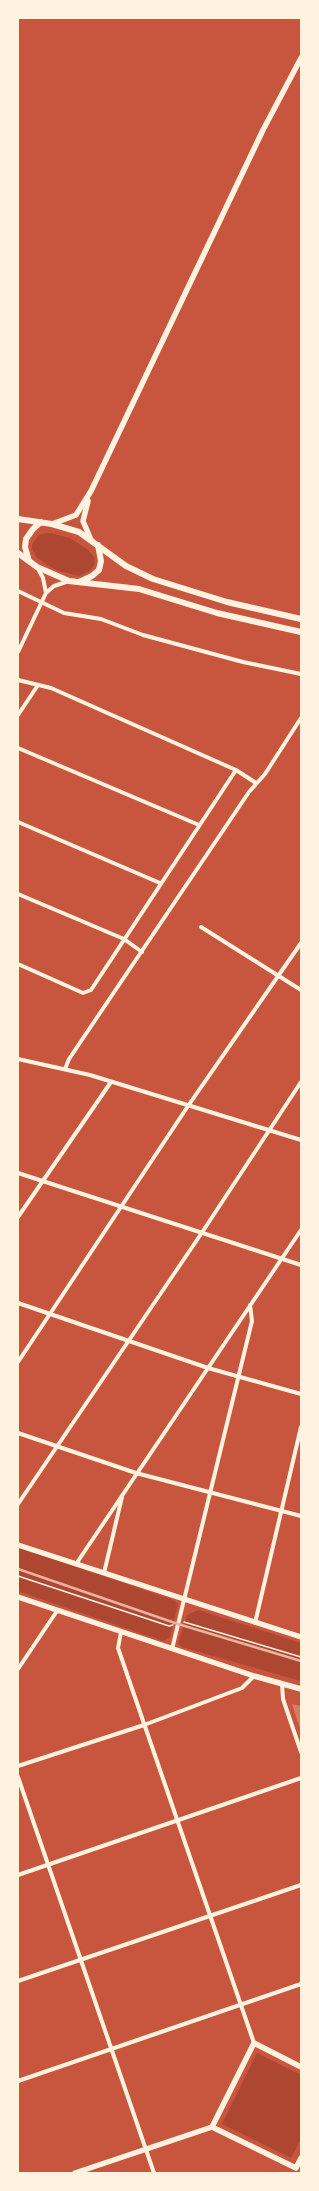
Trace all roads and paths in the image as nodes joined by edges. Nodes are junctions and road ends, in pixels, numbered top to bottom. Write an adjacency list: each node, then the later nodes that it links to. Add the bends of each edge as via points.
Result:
1 (301, 58): 2 (main road, via 263,130)
2 (91, 491): 5 (main road, via 76,515); 6 (main road, via 83,521)
3 (18, 519): 4 (main road)
4 (41, 522): 5 (main road); 9 (main road, via 26,540 25,552)
5 (52, 524): 6 (main road, via 68,528)
6 (91, 540): 7 (main road)
7 (98, 546): 12 (main road, via 101,561 99,570); 16 (main road, via 130,568 153,579 227,602)
8 (18, 553): 9 (main road)
9 (30, 563): 10 (main road)
10 (37, 567): 11 (main road); 14 (street, via 43,578)
11 (69, 581): 12 (main road); 14 (street, via 54,586)
12 (78, 583): 17 (main road, via 139,589 229,616)
13 (18, 591): 15 (street)
14 (46, 593): 15 (street)
15 (41, 603): 18 (street); 19 (street, via 69,615 102,619 143,635 243,662)
16 (301, 618)
17 (301, 632)
18 (18, 652)
19 (301, 674)
20 (18, 680): 21 (street)
21 (38, 685): 22 (street); 25 (street, via 51,688)
22 (18, 715)
23 (301, 718): 26 (street)
24 (18, 748): 28 (street)
25 (236, 770): 26 (street); 28 (street)
26 (256, 783): 34 (street)
27 (18, 822): 29 (street)
28 (199, 825): 29 (street)
29 (160, 883): 32 (street)
30 (18, 894): 32 (street)
31 (201, 927): 36 (street)
32 (124, 939): 34 (street); 35 (street, via 88,993)
33 (301, 943): 36 (street)
34 (142, 952): 39 (street, via 69,1059)
35 (18, 964)
36 (278, 975): 37 (street); 42 (street)
37 (301, 990)
38 (18, 1059): 39 (street)
39 (65, 1069): 40 (street)
40 (111, 1082): 42 (street); 46 (street)
41 (301, 1082): 43 (street)
42 (188, 1106): 43 (street); 47 (street)
43 (270, 1131): 44 (street); 50 (street)
44 (301, 1140)
45 (18, 1173): 46 (street)
46 (42, 1181): 47 (street); 48 (street)
47 (122, 1208): 50 (street); 55 (street)
48 (18, 1218)
49 (301, 1230): 51 (street)
50 (201, 1234): 51 (street); 56 (street)
51 (280, 1260): 52 (street); 54 (street)
52 (301, 1265)
53 (18, 1304): 55 (street)
54 (250, 1305): 58 (street); 59 (street, via 252,1321)
55 (50, 1314): 56 (street); 57 (street)
56 (129, 1341): 58 (street); 63 (street)
57 (18, 1362)
58 (208, 1368): 59 (street); 64 (street)
59 (237, 1376): 60 (street); 65 (street)
60 (301, 1394)
61 (301, 1427): 68 (street)
62 (18, 1433): 63 (street)
63 (58, 1447): 64 (street); 67 (street)
64 (136, 1473): 65 (street); 66 (street)
65 (209, 1492): 68 (street); 75 (street)
66 (123, 1494): 71 (street); 72 (street)
67 (18, 1504)
68 (281, 1511): 69 (street); 77 (street)
69 (301, 1516)
70 (18, 1544): 71 (main road)
71 (76, 1564): 72 (main road)
72 (104, 1573): 75 (main road)
73 (18, 1576): 78 (path, via 169,1626)
74 (18, 1597): 76 (main road)
75 (184, 1600): 77 (main road); 78 (street)
76 (57, 1611): 79 (main road); 83 (street)
77 (255, 1623): 80 (main road)
78 (178, 1624): 81 (street); 82 (path, via 183,1622)
79 (121, 1632): 81 (main road); 87 (street, via 118,1648)
80 (301, 1637)
81 (172, 1649): 84 (main road)
82 (301, 1657)
83 (18, 1669)
84 (254, 1676): 85 (main road); 87 (street, via 242,1688)
85 (282, 1684): 86 (main road); 88 (street, via 283,1699)
86 (301, 1689)
87 (144, 1725): 89 (street); 92 (street)
88 (301, 1752)
89 (18, 1766)
90 (18, 1777): 93 (street)
91 (301, 1778): 92 (street)
92 (177, 1821): 93 (street); 96 (street)
93 (47, 1865): 94 (street); 97 (street)
94 (18, 1875)
95 (301, 1885): 96 (street)
96 (209, 1916): 97 (street); 100 (street)
97 (80, 1960): 98 (street); 102 (street)
98 (18, 1981)
99 (301, 1984): 100 (street)
100 (241, 2005): 101 (street); 102 (street)
101 (254, 2043): 103 (main road); 105 (main road)
102 (110, 2050): 104 (street); 106 (street)
103 (301, 2067)
104 (18, 2081)
105 (212, 2127): 106 (main road); 108 (main road)
106 (145, 2149): 109 (main road); 110 (street)
107 (301, 2158): 108 (main road)
108 (297, 2171)
109 (75, 2173)
110 (154, 2173)

